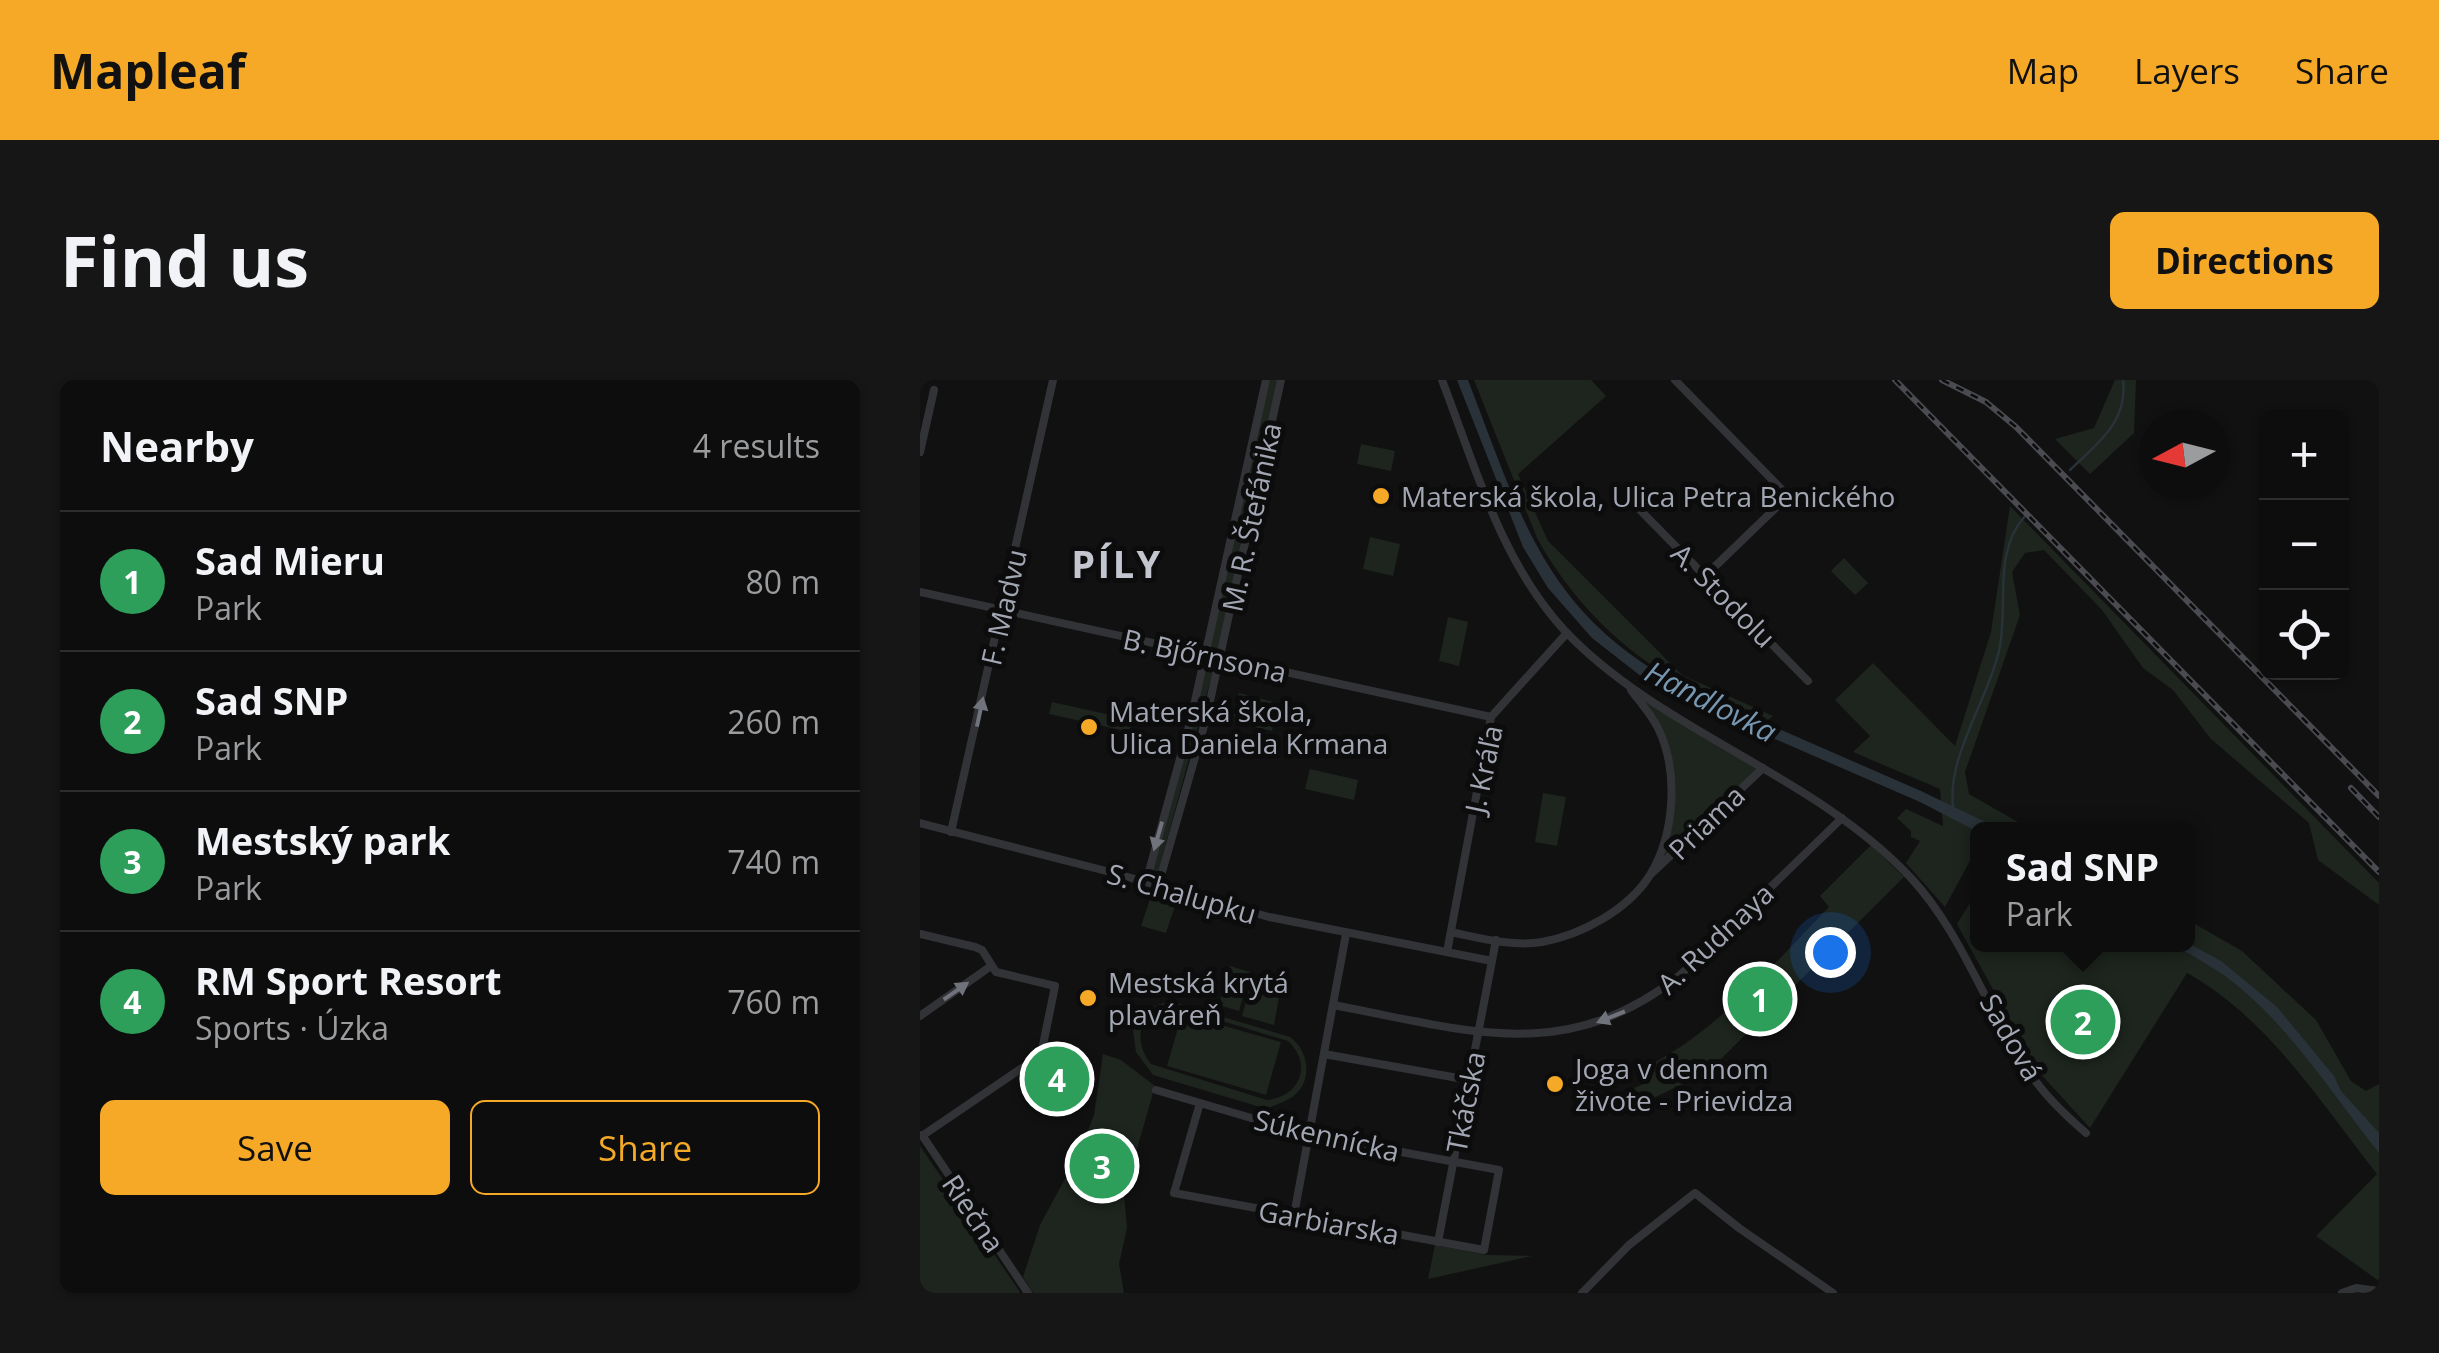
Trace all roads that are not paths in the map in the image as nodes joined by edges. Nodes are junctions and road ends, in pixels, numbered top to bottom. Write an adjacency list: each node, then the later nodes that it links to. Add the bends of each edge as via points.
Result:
1 (1053, 380): 11 (street, F. Madvu)
2 (1266, 380): 13 (street, M. R. Štefánika)
3 (1281, 380): 14 (street, M. R. Štefánika)
4 (1442, 380): 12 (street, via 1512,556)
5 (1675, 380): 9 (street, via 1788,496)
6 (934, 390): 7 (street)
7 (920, 452)
8 (1640, 510): 9 (street, A. Stodolu)
9 (1705, 576): 15 (street, A. Stodolu)
10 (920, 592): 11 (street, B. Bjőrnsona)
11 (1002, 610): 13 (street, B. Bjőrnsona); 23 (street, F. Madvu, one-way to 11)
12 (1567, 633): 16 (street); 18 (street, J. Kráľa)
13 (1205, 655): 14 (street, B. Bjőrnsona); 25 (street, M. R. Štefánika, one-way to 25)
14 (1220, 658): 18 (street, B. Bjőrnsona); 26 (street, M. R. Štefánika)
15 (1808, 681)
16 (1628, 685): 17 (street, Sadová); 19 (street)
17 (1675, 714): 19 (street); 20 (street, Sadová)
18 (1491, 717): 27 (street, J. Kráľa)
19 (1658, 728): 24 (street, via 1671,806)
20 (1763, 768): 21 (street, Sadová); 24 (street, Priama)
21 (1842, 818): 36 (street, A. Rudnaya, one-way to 36, via 1651,998 1571,1030); 41 (street, Sadová, via 1913,880 1975,973 2027,1070)
22 (920, 823): 23 (street, S. Chalupku)
23 (951, 832): 25 (street, S. Chalupku)
24 (1649, 876): 30 (street, Priama, via 1616,910 1569,935 1530,943)
25 (1146, 882): 26 (street, S. Chalupku)
26 (1158, 886): 29 (street, S. Chalupku)
27 (1451, 932): 30 (street); 31 (street)
28 (920, 934): 33 (street, via 982,950)
29 (1346, 934): 31 (street, S. Chalupku); 34 (street)
30 (1496, 940): 32 (street)
31 (1446, 952): 32 (street, S. Chalupku)
32 (1492, 961): 36 (street, Tkáčska)
33 (991, 966): 35 (street, one-way to 33); 42 (street, via 1055,986 1038,1058)
34 (1332, 1005): 36 (street, A. Rudnaya); 37 (street)
35 (920, 1016)
36 (1478, 1031): 38 (street, Tkáčska)
37 (1324, 1054): 38 (street); 43 (street)
38 (1469, 1080): 44 (street, Tkáčska)
39 (1156, 1090): 40 (street, Súkennícka)
40 (1200, 1104): 43 (street, Súkennícka); 45 (street, Garbiarska, via 1174,1194)
41 (2086, 1133)
42 (921, 1134): 49 (street, Riečna)
43 (1309, 1135): 44 (street, Súkennícka); 45 (street)
44 (1454, 1162): 46 (street, Tkáčska); 47 (street, Súkennícka, via 1499,1170)
45 (1294, 1216): 46 (street, Garbiarska)
46 (1438, 1242): 47 (street, Garbiarska)
47 (1484, 1250)
48 (2379, 1291): 52 (street)
49 (1028, 1293)
50 (1582, 1293): 51 (street, via 1629,1245 1696,1193)
51 (1833, 1293)
52 (2342, 1293)

